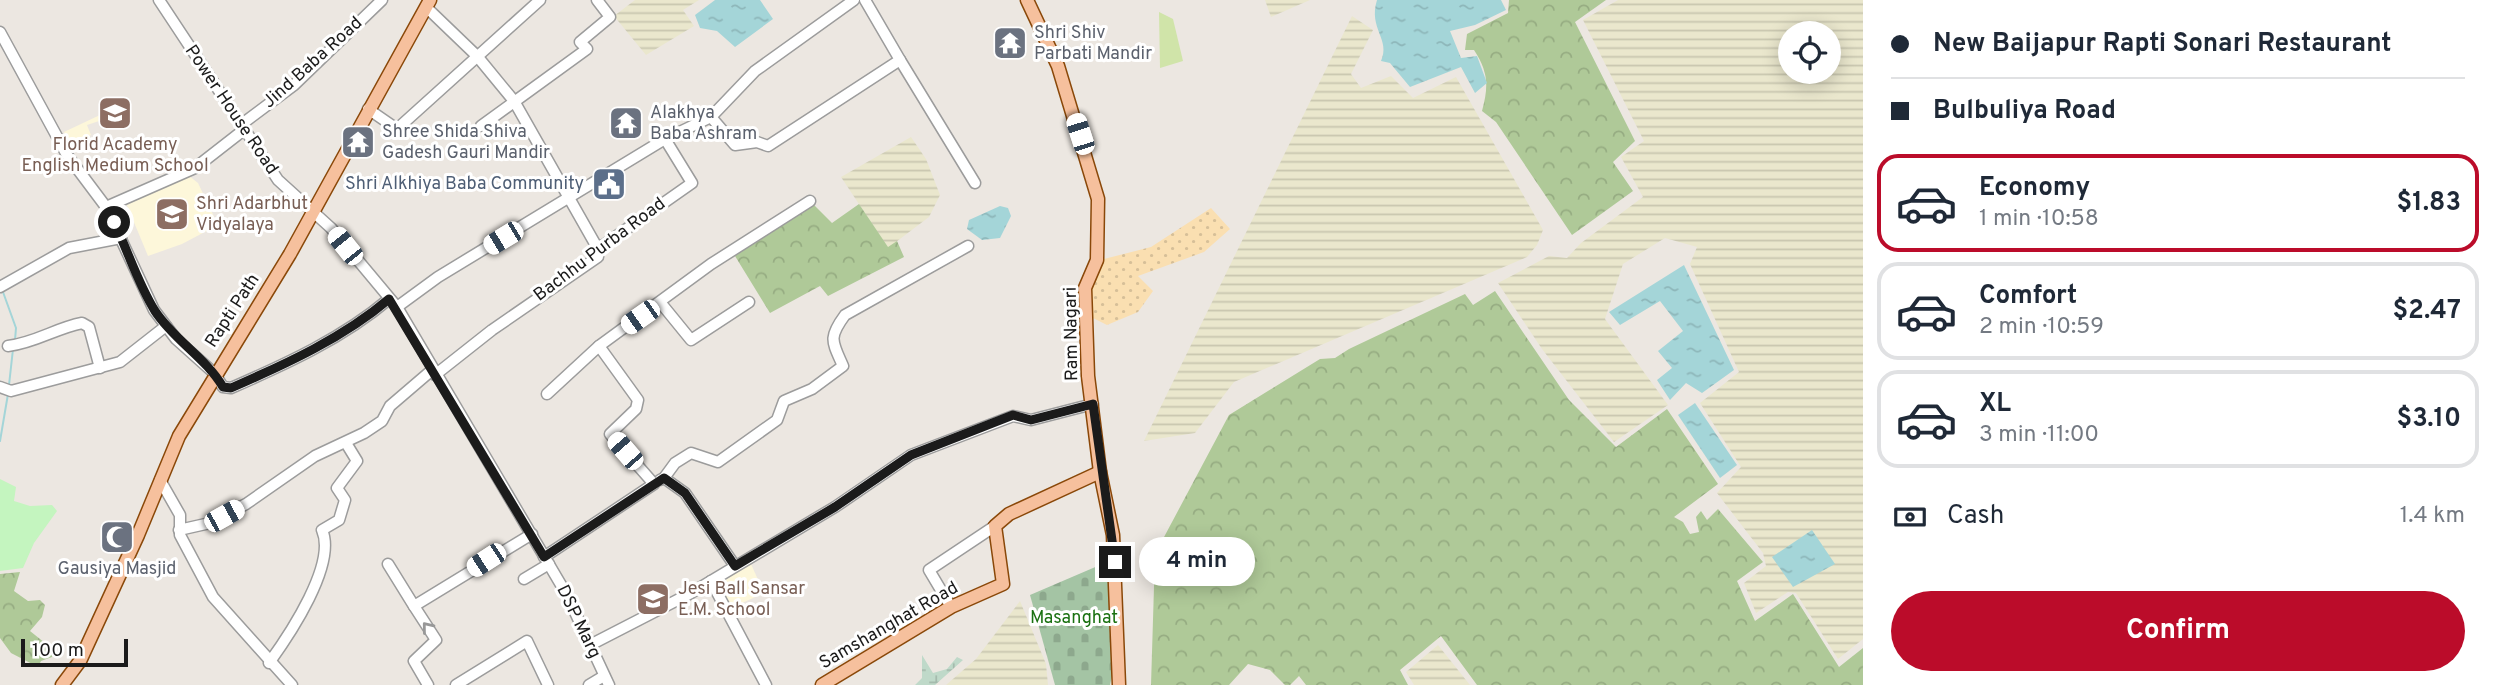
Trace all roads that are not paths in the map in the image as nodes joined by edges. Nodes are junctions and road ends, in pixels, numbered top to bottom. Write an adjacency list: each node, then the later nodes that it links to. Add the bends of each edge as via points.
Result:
1 (159, 0): 15 (street, Power House Road)
2 (382, 0): 15 (street, Jind Baba Road, via 294,85)
3 (540, 0): 10 (street)
4 (597, 0): 12 (street, via 610,17 580,42 587,49)
5 (853, 0): 14 (street, via 755,71)
6 (865, 0): 11 (street)
7 (1027, 0): 38 (main road, Ram Nagari, via 1058,66 1098,199 1097,260 1085,288)
8 (429, 2): 10 (street); 13 (main road, Rapti Path)
9 (0, 32): 21 (street, via 67,155)
10 (477, 56): 12 (street); 13 (street, via 397,129)
11 (900, 60): 14 (street, via 768,146 757,142 735,145); 18 (street)
12 (514, 101): 16 (street); 19 (street)
13 (368, 109): 22 (main road, Rapti Path)
14 (710, 117): 17 (street)
15 (243, 126): 21 (street, Jind Baba Road, via 195,168); 22 (street, Power House Road, via 278,180)
16 (481, 126)
17 (665, 139): 19 (street); 25 (street, Bachhu Purba Road, via 692,183)
18 (975, 183)
19 (568, 199): 25 (street); 29 (street)
20 (810, 201): 27 (street)
21 (106, 207): 23 (street)
22 (313, 212): 29 (street, DSP Marg); 34 (main road, Rapti Path)
23 (121, 238): 26 (street, via 69,248); 30 (street)
24 (968, 246): 42 (street, via 845,315 833,331 832,343 843,366 812,389 784,401 777,419 752,439 723,461 691,453)
25 (598, 249): 35 (street, Bachhu Purba Road, via 598,257)
26 (0, 287)
27 (660, 302): 28 (street, via 691,340); 32 (street)
28 (749, 302)
29 (393, 303): 34 (street, via 300,356 231,388 223,387); 35 (street, DSP Marg)
30 (166, 326): 33 (street, via 120,362); 34 (street)
31 (13, 346): 33 (street, via 82,323 89,327)
32 (599, 346): 37 (street); 42 (street, via 638,400 636,409 610,434)
33 (100, 368): 36 (street)
34 (214, 373): 41 (main road, Rapti Path)
35 (433, 373): 39 (street, via 390,407 382,421); 45 (street, DSP Marg)
36 (5, 390)
37 (547, 394)
38 (1093, 404): 40 (main road, Ram Nagari); 48 (street, via 1031,420 1013,415 911,455)
39 (346, 443): 44 (street, via 315,456 210,523); 54 (street, via 357,461 337,488 345,500 339,520 322,530 327,542 316,583 290,636)
40 (1100, 472): 43 (main road, via 1009,514); 64 (main road, Ram Nagari, via 1113,535)
41 (160, 480): 44 (street, via 180,515); 57 (main road, Rapti Path, via 80,661)
42 (659, 481): 46 (street); 48 (street, via 685,493)
43 (995, 526): 52 (main road, Samshanghat Road, via 1003,584); 52 (street, via 929,570)
44 (179, 530): 54 (street, via 212,597)
45 (532, 534): 46 (street, DSP Marg); 51 (street)
46 (547, 561): 49 (street); 53 (street, DSP Marg)
47 (388, 564): 51 (street)
48 (735, 566): 50 (street)
49 (524, 579)
50 (711, 581): 53 (street); 62 (street)
51 (414, 606): 58 (street, one-way to 51, via 414,661 436,640)
52 (951, 607): 63 (main road, Samshanghat Road)
53 (590, 645): 55 (street, DSP Marg)
54 (269, 663): 56 (street)
55 (607, 681): 61 (street)
56 (286, 683)
57 (62, 685)
58 (428, 685)
59 (456, 685): 60 (street, via 527,641)
60 (548, 685)
61 (589, 685)
62 (765, 685)
63 (822, 685)
64 (1119, 685)

